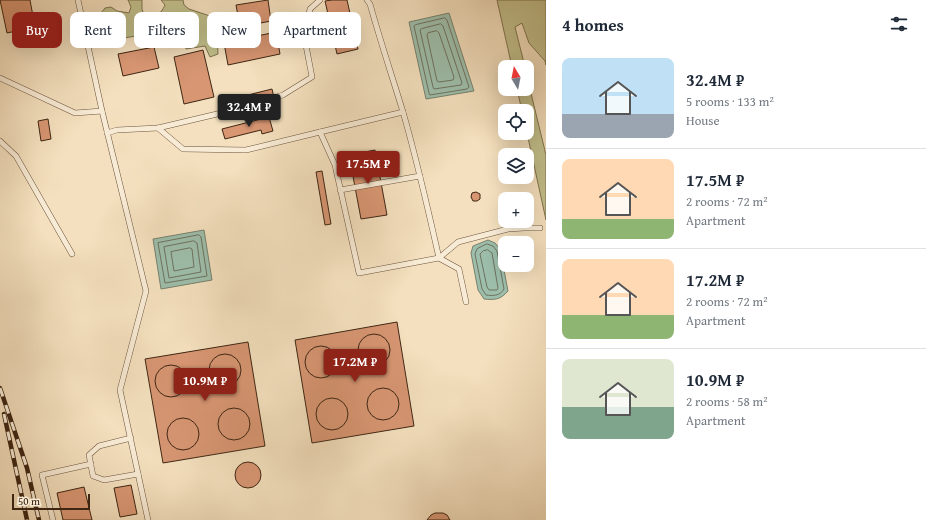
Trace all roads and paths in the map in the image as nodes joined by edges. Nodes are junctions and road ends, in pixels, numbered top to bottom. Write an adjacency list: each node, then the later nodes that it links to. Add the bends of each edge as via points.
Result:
1 (78, 0): 5 (lane)
2 (320, 0): 7 (lane, via 310,9 304,36 312,77 282,95 234,110)
3 (367, 0): 6 (lane)
4 (0, 78): 5 (lane, via 75,112)
5 (102, 111): 9 (lane)
6 (403, 112): 8 (lane); 11 (lane)
7 (158, 128): 8 (lane, via 183,149 246,150); 9 (lane, via 117,130)
8 (320, 132): 12 (lane, via 335,165)
9 (107, 133): 17 (lane, via 146,291 120,390)
10 (0, 141): 14 (lane, via 16,156)
11 (420, 176): 12 (lane); 15 (lane)
12 (340, 190): 15 (lane, via 359,273)
13 (540, 228): 15 (lane, via 508,229 458,242)
14 (72, 254)
15 (439, 258): 16 (lane, via 459,269)
16 (466, 302)
17 (131, 438): 18 (lane, via 99,446 89,454); 19 (lane)
18 (91, 464): 19 (lane, via 93,476 104,480); 20 (lane, via 42,475)
19 (138, 474): 21 (lane)
20 (53, 520)
21 (148, 520)

